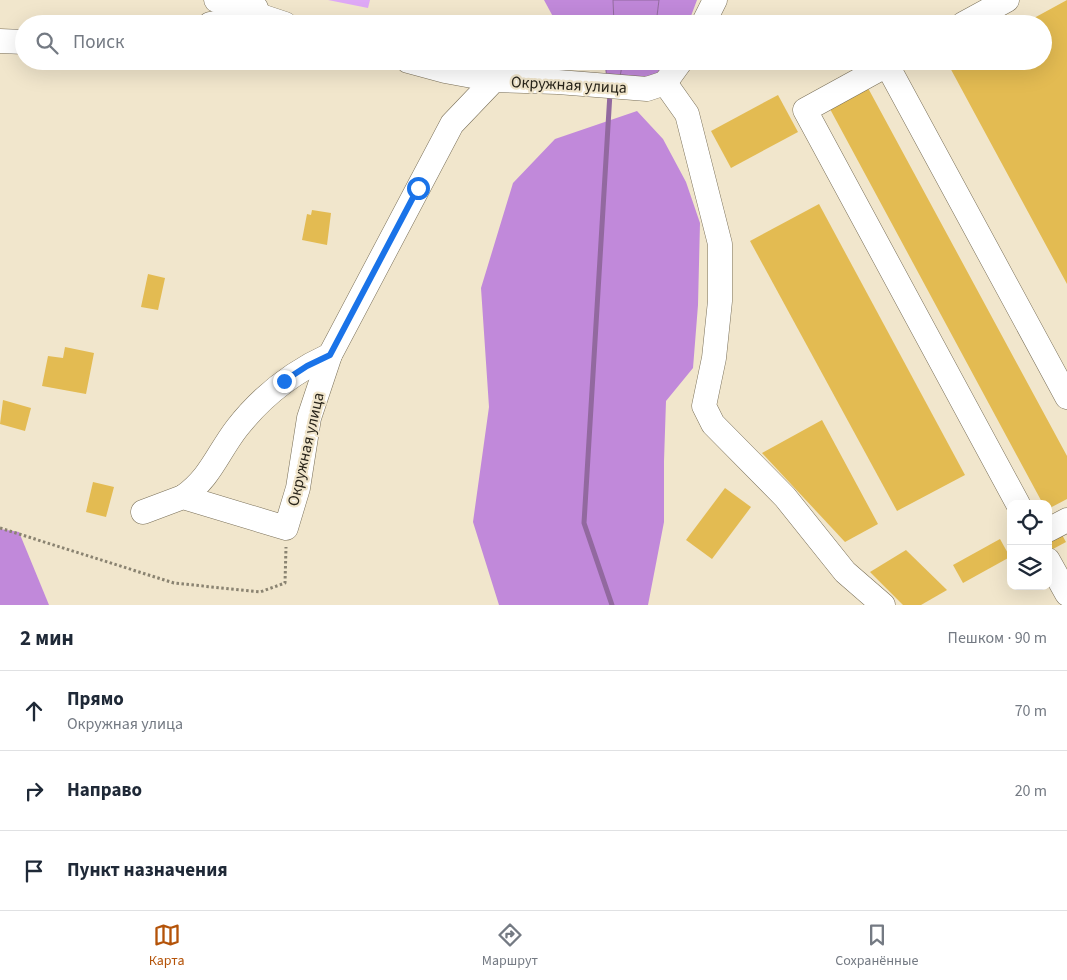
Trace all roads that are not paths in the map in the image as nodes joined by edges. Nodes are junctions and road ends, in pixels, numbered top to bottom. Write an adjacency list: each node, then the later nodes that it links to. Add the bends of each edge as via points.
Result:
1 (216, 0): 4 (street, via 234,1)
2 (715, 0): 7 (street)
3 (1007, 0): 8 (street)
4 (256, 8): 5 (street); 6 (street)
5 (236, 15)
6 (269, 15)
7 (708, 15)
8 (980, 15)
9 (0, 41): 10 (street)
10 (15, 42)
11 (440, 70): 15 (street)
12 (674, 70): 16 (street)
13 (878, 70): 21 (street, via 805,110)
14 (895, 70): 18 (street)
15 (494, 80): 16 (street, Окружная улица, via 647,89); 17 (street, Окружная улица, via 452,124)
16 (665, 83): 27 (street, via 687,114 720,244 720,301 704,406 713,424 785,497 845,572)
17 (330, 355): 20 (street, via 284,381 238,427 198,486); 20 (street, Окружная улица, via 309,418 298,488 286,528)
18 (1060, 366): 19 (street)
19 (1067, 397)
20 (183, 496): 22 (street)
21 (1016, 500)
22 (143, 512)
23 (1067, 520): 24 (street)
24 (1052, 528)
25 (1052, 567): 26 (street)
26 (1067, 594)
27 (883, 605)

